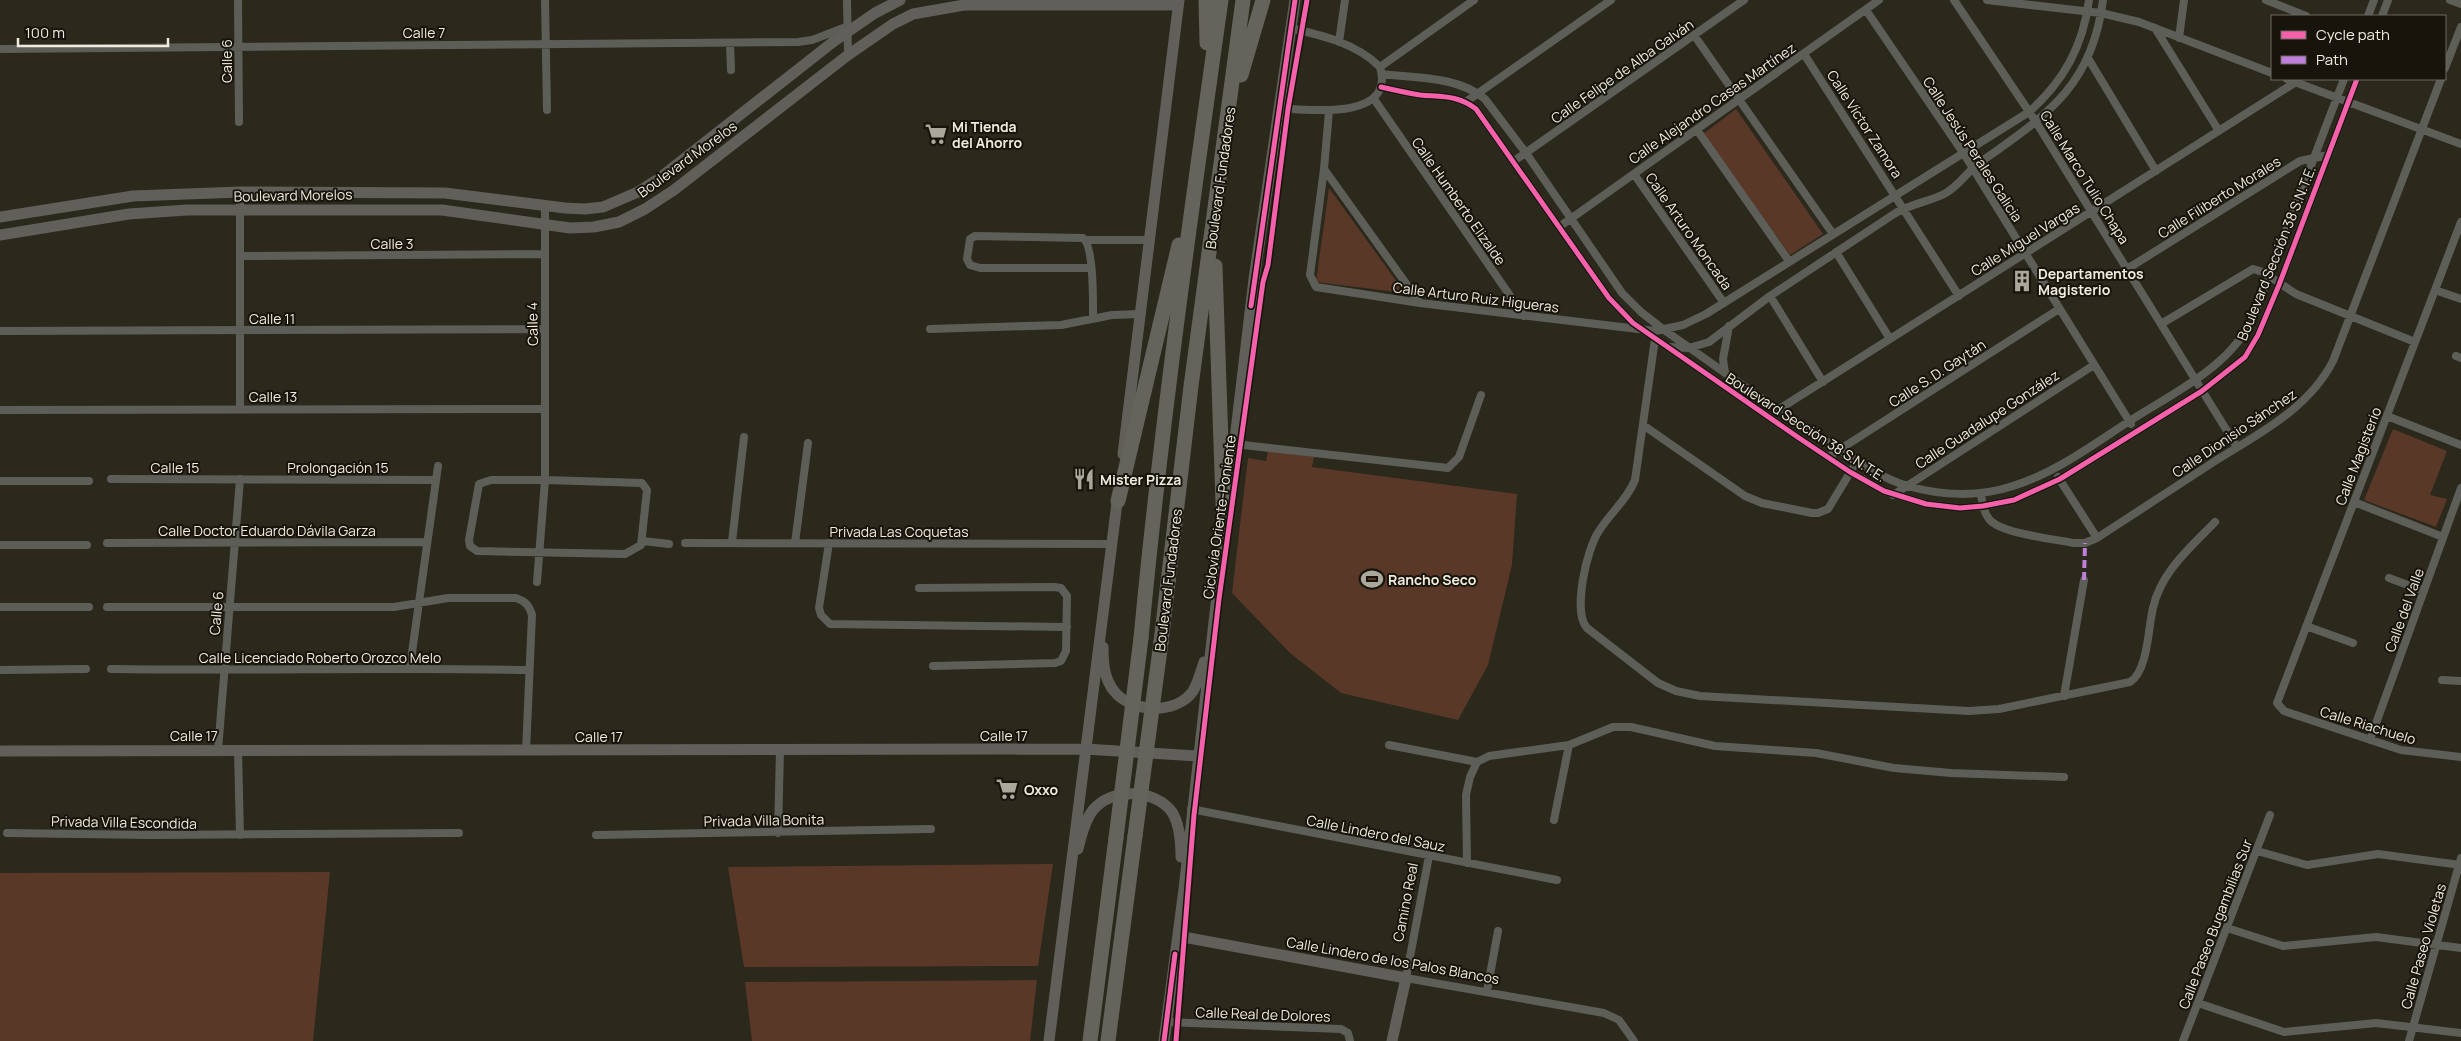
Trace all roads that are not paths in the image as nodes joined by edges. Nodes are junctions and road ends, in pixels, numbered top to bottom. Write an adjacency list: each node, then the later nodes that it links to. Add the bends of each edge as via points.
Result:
1 (238, 0): 42 (street, Calle 6)
2 (545, 0): 41 (street)
3 (847, 0): 36 (street)
4 (900, 0): 36 (street, Boulevard Morelos)
5 (1206, 0): 56 (highway)
6 (1221, 0): 56 (highway, Boulevard Fundadores)
7 (1243, 0): 68 (highway, Boulevard Fundadores)
8 (1263, 0): 68 (highway)
9 (1295, 0): 34 (street)
10 (1345, 0): 39 (street)
11 (1474, 0): 49 (street)
12 (1611, 0): 58 (street)
13 (1744, 0): 37 (street, Calle Felipe de Alba Galván)
14 (1880, 0): 27 (street, Calle Alejandro Casas Martínez)
15 (1954, 0): 67 (street, Calle Marco Tulio Chapa)
16 (1987, 0): 25 (street)
17 (2089, 0): 28 (street)
18 (2103, 0): 29 (street)
19 (2184, 0): 38 (street)
20 (2266, 0): 30 (street)
21 (2374, 0): 31 (street)
22 (2388, 0): 32 (street)
23 (2450, 0): 26 (street)
24 (1178, 2): 45 (street, Boulevard Morelos, via 938,8 913,14 893,24); 101 (street)
25 (2023, 2): 28 (street)
26 (2461, 4)
27 (1866, 10): 44 (street, Calle Alejandro Casas Martínez); 76 (street, Calle Jesús Perales Galicia)
28 (2087, 12): 29 (street); 67 (street, via 2072,59 2052,89)
29 (2102, 13): 35 (street); 46 (street)
30 (2304, 15)
31 (2368, 15)
32 (2382, 15)
33 (2461, 26): 47 (street)
34 (1290, 28): 39 (street, Boulevard Sección 38 S.N.T.E.); 64 (street)
35 (2155, 28): 38 (street); 73 (street)
36 (846, 30): 40 (street, Calle 7, via 798,42); 45 (street); 87 (street, Boulevard Morelos, via 638,192 619,202 585,209)
37 (1694, 35): 61 (street); 75 (street, Calle Felipe de Alba Galván)
38 (2179, 38): 50 (street)
39 (1339, 42): 49 (street, Boulevard Sección 38 S.N.T.E., via 1368,56)
40 (730, 43): 41 (street, Calle 7); 48 (street)
41 (546, 44): 42 (street, Calle 7); 65 (street)
42 (238, 45): 43 (street, Calle 7); 69 (street, Calle 6)
43 (0, 49)
44 (1804, 54): 61 (street, Calle Alejandro Casas Martínez); 85 (street, Calle Víctor Zamora)
45 (848, 55): 95 (street, Boulevard Morelos, via 645,209 619,222 594,227)
46 (2088, 58): 70 (street, via 2064,96); 82 (street)
47 (2446, 65)
48 (731, 70)
49 (1381, 70): 57 (street); 58 (street, Boulevard Sección 38 S.N.T.E., via 1447,82)
50 (2271, 73)
51 (2290, 80): 55 (street)
52 (2344, 80): 59 (street, Boulevard Sección 38 S.N.T.E.)
53 (2357, 80): 63 (street, Boulevard Sección 38 S.N.T.E.)
54 (2441, 80): 72 (street, Calle Dionisio Sánchez)
55 (2296, 82): 59 (street); 73 (street, Calle Miguel Vargas)
56 (1209, 83): 86 (highway, Boulevard Fundadores)
57 (1381, 87): 60 (street); 62 (street)
58 (1478, 93): 62 (street); 75 (street, Boulevard Sección 38 S.N.T.E.)
59 (2336, 98): 63 (street); 78 (street, Boulevard Sección 38 S.N.T.E.)
60 (1374, 99): 66 (street, via 1365,104); 119 (street, Calle Humberto Elizalde)
61 (1739, 100): 71 (street, Calle Alejandro Casas Martínez); 97 (street)
62 (1467, 101): 79 (street, Boulevard Sección 38 S.N.T.E., via 1484,118)
63 (2348, 102): 72 (street); 77 (street, Boulevard Sección 38 S.N.T.E.)
64 (1278, 108): 66 (street); 152 (street)
65 (547, 110)
66 (1329, 111): 81 (street)
67 (2029, 112): 70 (street, Calle Marco Tulio Chapa); 76 (street)
68 (1228, 117): 94 (highway, Boulevard Fundadores)
69 (239, 122)
70 (2036, 122): 80 (street); 90 (street, Calle Marco Tulio Chapa)
71 (1697, 130): 83 (street, Calle Alejandro Casas Martínez); 106 (street)
72 (2421, 130): 74 (street); 120 (street, Calle Dionisio Sánchez)
73 (2219, 131): 82 (street, Calle Miguel Vargas)
74 (2461, 144)
75 (1526, 153): 79 (street, Calle Felipe de Alba Galván); 92 (street, Boulevard Sección 38 S.N.T.E.)
76 (1964, 154): 80 (street, Calle Jesús Perales Galicia); 85 (street)
77 (2328, 155): 78 (street, Calle Filiberto Morales); 110 (street, Boulevard Sección 38 S.N.T.E.)
78 (2313, 156): 108 (street, Calle Filiberto Morales); 109 (street, Boulevard Sección 38 S.N.T.E.)
79 (1514, 162): 96 (street, Boulevard Sección 38 S.N.T.E.)
80 (1973, 168): 88 (street, via 1944,194); 104 (street, Calle Jesús Perales Galicia)
81 (1324, 169): 115 (street); 115 (street, Calle Arturo Ruiz Higueras, via 1310,275 1313,285)
82 (2156, 171): 90 (street, Calle Miguel Vargas)
83 (1634, 174): 92 (street, Calle Alejandro Casas Martínez); 116 (street, Calle Arturo Moncada)
84 (240, 192): 87 (street, Boulevard Morelos, via 445,193); 89 (street); 91 (street, Boulevard Morelos, via 133,196)
85 (1896, 195): 88 (street, Calle Víctor Zamora); 97 (street)
86 (1193, 196): 173 (highway); 259 (highway, Boulevard Fundadores, bridge)
87 (545, 206): 95 (street, Calle 4)
88 (1904, 208): 102 (street); 113 (street, Calle Víctor Zamora)
89 (240, 210): 95 (street, Boulevard Morelos, via 442,210); 98 (street, Boulevard Morelos, via 130,214); 105 (street)
90 (2092, 212): 104 (street, Calle Miguel Vargas); 108 (street, Calle Marco Tulio Chapa)
91 (0, 217)
92 (1570, 219): 96 (street, Calle Alejandro Casas Martínez); 126 (street, Boulevard Sección 38 S.N.T.E., via 1622,293)
93 (2461, 222): 99 (street, Calle Magisterio)
94 (1213, 223): 176 (highway); 260 (highway, Boulevard Fundadores, bridge)
95 (544, 224): 103 (street, Calle 4)
96 (1559, 227): 129 (street, Boulevard Sección 38 S.N.T.E., via 1617,308)
97 (1833, 234): 106 (street)
98 (0, 235)
99 (2459, 235): 111 (street, Calle Magisterio)
100 (1086, 240): 101 (street); 107 (street); 107 (street, via 1072,236 975,236 969,241 967,259 970,266 980,268)
101 (1149, 240): 118 (street)
102 (1836, 252): 112 (street); 131 (street)
103 (544, 254): 105 (street, Calle 3); 124 (street, Calle 4)
104 (2025, 254): 113 (street, Calle Miguel Vargas); 117 (street, Calle Jesús Perales Galicia)
105 (240, 256): 128 (street)
106 (1789, 262): 116 (street)
107 (1090, 268): 121 (street)
108 (2127, 268): 122 (street, Calle Marco Tulio Chapa)
109 (2269, 278): 110 (street); 122 (street, via 2258,270 2249,270); 137 (street, Boulevard Sección 38 S.N.T.E., via 2243,337 2226,357)
110 (2279, 284): 120 (street); 139 (street, Boulevard Sección 38 S.N.T.E., via 2258,334 2244,357)
111 (2435, 290): 114 (street); 132 (street, Calle Magisterio)
112 (1770, 296): 123 (street); 138 (street)
113 (1959, 296): 131 (street, Calle Miguel Vargas)
114 (2461, 299)
115 (1420, 303): 119 (street, Calle Arturo Ruiz Higueras)
116 (1724, 303): 126 (street, via 1693,321)
117 (2059, 309): 135 (street, Calle Jesús Perales Galicia); 155 (street, Calle S. D. Gaytán)
118 (1140, 314): 121 (street); 173 (street)
119 (1524, 316): 129 (street, Calle Arturo Ruiz Higueras)
120 (2350, 316): 132 (street); 154 (street, Calle Dionisio Sánchez, via 2333,362 2312,394 2293,411)
121 (1093, 318): 125 (street, via 1061,325)
122 (2161, 324): 137 (street, Calle Marco Tulio Chapa)
123 (1729, 326): 134 (street, via 1709,342); 136 (street, Boulevard Sección 38 S.N.T.E., via 1723,359)
124 (545, 329): 128 (street, Calle 11); 142 (street, Calle 4)
125 (930, 329)
126 (1664, 330): 129 (street); 134 (street, Boulevard Sección 38 S.N.T.E.)
127 (0, 331): 128 (street, Calle 11)
128 (240, 331): 141 (street)
129 (1646, 332): 130 (street, Boulevard Sección 38 S.N.T.E.)
130 (1655, 338): 133 (street, Boulevard Sección 38 S.N.T.E.); 148 (street)
131 (1890, 339): 138 (street, Calle Miguel Vargas)
132 (2415, 342): 146 (street, Calle Magisterio)
133 (1668, 347): 134 (street); 145 (street, Boulevard Sección 38 S.N.T.E.)
134 (1690, 348): 136 (street, Boulevard Sección 38 S.N.T.E.)
135 (2094, 365): 147 (street, Calle Jesús Perales Galicia); 168 (street, Calle Guadalupe González)
136 (1725, 373): 144 (street, Boulevard Sección 38 S.N.T.E.)
137 (2195, 380): 139 (street, Calle Marco Tulio Chapa); 147 (street, Boulevard Sección 38 S.N.T.E.)
138 (1823, 382): 144 (street, Calle Miguel Vargas)
139 (2202, 390): 149 (street, Boulevard Sección 38 S.N.T.E.); 154 (street, Calle Marco Tulio Chapa)
140 (1481, 395): 152 (street, via 1459,457 1448,468)
141 (240, 409): 142 (street, Calle 13); 143 (street, Calle 13)
142 (546, 409): 164 (street, Calle 4)
143 (0, 410)
144 (1778, 410): 145 (street, Calle Miguel Vargas); 155 (street, Boulevard Sección 38 S.N.T.E.)
145 (1768, 416): 156 (street, Boulevard Sección 38 S.N.T.E.)
146 (2387, 416): 153 (street); 172 (street, Calle Magisterio)
147 (2130, 421): 149 (street, Calle Jesús Perales Galicia); 159 (street, Boulevard Sección 38 S.N.T.E.)
148 (1643, 425): 160 (street, via 1745,496 1773,506 1824,512); 216 (street, via 1636,472 1627,496 1594,539 1582,590 1580,615 1587,628 1666,688 1700,696 1969,711 1999,709)
149 (2136, 432): 165 (street, Boulevard Sección 38 S.N.T.E.)
150 (744, 437): 182 (street)
151 (808, 443): 185 (street)
152 (1235, 444): 176 (street)
153 (2461, 445)
154 (2237, 447): 178 (street, Calle Dionisio Sánchez)
155 (1839, 450): 156 (street, Calle S. D. Gaytán); 157 (street, Boulevard Sección 38 S.N.T.E.)
156 (1828, 457): 160 (street, Boulevard Sección 38 S.N.T.E.)
157 (1857, 461): 160 (street); 168 (street, Boulevard Sección 38 S.N.T.E.)
158 (438, 466): 163 (street)
159 (2053, 469): 165 (street); 170 (street, Boulevard Sección 38 S.N.T.E., via 2011,487)
160 (1850, 472): 171 (street, Boulevard Sección 38 S.N.T.E.)
161 (110, 479): 162 (street, Calle 15)
162 (240, 479): 163 (street, Prolongación 15); 180 (street, Calle 6)
163 (436, 480): 181 (street)
164 (545, 480): 179 (street, via 642,483 647,490); 191 (street, Calle 4); 191 (street, via 490,480 479,484 469,540 470,546 477,551)
165 (2060, 480): 174 (street, Boulevard Sección 38 S.N.T.E., via 2032,494); 178 (street)
166 (89, 481): 167 (street)
167 (0, 482)
168 (1906, 486): 170 (street, Boulevard Sección 38 S.N.T.E., via 1949,494); 171 (street, Calle Guadalupe González)
169 (2461, 488): 177 (street, Calle del Valle)
170 (1981, 493): 174 (street, Calle Dionisio Sánchez)
171 (1893, 495): 174 (street, Boulevard Sección 38 S.N.T.E., via 1943,507)
172 (2354, 502): 177 (street); 203 (street, Calle Magisterio)
173 (1117, 505): 188 (street)
174 (1983, 506): 178 (street, Calle Dionisio Sánchez, via 1988,518 2002,528 2079,543)
175 (2215, 522): 216 (street, via 2180,558 2161,584 2152,608 2138,676 2130,682)
176 (1224, 532): 205 (street)
177 (2443, 537): 196 (street, Calle del Valle)
178 (2096, 538)
179 (643, 541): 187 (street); 191 (street, via 637,549 625,554)
180 (236, 542): 181 (street, Calle Doctor Eduardo Dávila Garza); 183 (street, Calle Doctor Eduardo Dávila Garza); 201 (street, Calle 6)
181 (427, 542): 197 (street)
182 (732, 542): 184 (street, Privada Las Coquetas); 185 (street, Privada Las Coquetas)
183 (107, 543)
184 (685, 543)
185 (795, 543): 186 (street, Privada Las Coquetas)
186 (829, 543): 188 (street, Privada Las Coquetas); 204 (street, via 819,608 830,624)
187 (668, 544)
188 (1112, 544): 202 (street)
189 (0, 545): 190 (street)
190 (87, 545)
191 (538, 554): 194 (street, Calle 4)
192 (2389, 578): 196 (street)
193 (2084, 580): 216 (street)
194 (537, 582)
195 (919, 588): 204 (street, via 1061,588 1067,596)
196 (2424, 590): 218 (street, Calle del Valle)
197 (419, 603): 201 (street, via 394,607); 208 (street); 213 (street, via 448,598 516,598 524,601 532,615)
198 (0, 607): 199 (street)
199 (89, 607)
200 (107, 607): 201 (street)
201 (229, 607): 212 (street, Calle 6)
202 (1102, 618): 205 (street, via 1105,672 1109,684 1124,701 1140,706 1173,706 1192,691); 224 (street)
203 (2306, 626): 206 (street); 217 (street, Calle Magisterio)
204 (1067, 627): 207 (street, via 1064,657 1055,663)
205 (1211, 642): 227 (street)
206 (2354, 643)
207 (934, 666)
208 (410, 668): 212 (street, Calle Licenciado Roberto Orozco Melo); 213 (street, Calle Licenciado Roberto Orozco Melo)
209 (86, 669): 211 (street)
210 (112, 669): 212 (street, Calle Licenciado Roberto Orozco Melo)
211 (0, 670)
212 (224, 670): 221 (street, Calle 6)
213 (528, 670): 226 (street)
214 (2442, 680): 215 (street)
215 (2461, 681)
216 (2064, 696)
217 (2277, 699): 218 (street, Calle Riachuelo, via 2278,706 2284,711)
218 (2370, 740): 228 (street, Calle Riachuelo, via 2408,752)
219 (1389, 744): 229 (street)
220 (1569, 744): 229 (street, via 1489,756); 230 (street, via 1604,729 1623,726 1715,746 1816,753 1894,768); 233 (street)
221 (218, 750): 222 (street, Calle 17); 225 (street, Calle 17)
222 (238, 750): 226 (street, Calle 17); 238 (street)
223 (780, 750): 224 (street, Calle 17); 226 (street, Calle 17); 237 (street)
224 (1085, 750): 227 (street, Calle 17); 245 (street)
225 (0, 751)
226 (526, 751)
227 (1197, 756): 231 (street)
228 (2461, 757)
229 (1477, 762): 243 (street, via 1466,795)
230 (2064, 777)
231 (1191, 809): 241 (street, Calle Lindero del Sauz); 246 (street)
232 (2270, 815): 240 (street, Calle Paseo Bugambilias Sur)
233 (1554, 820)
234 (931, 829): 237 (street, Privada Villa Bonita)
235 (7, 832): 238 (street, Privada Villa Escondida)
236 (459, 833): 238 (street, Privada Villa Escondida)
237 (778, 833): 239 (street, Privada Villa Bonita)
238 (240, 835)
239 (596, 835)
240 (2257, 851): 242 (street, via 2307,864 2378,854); 247 (street, Calle Paseo Bugambilias Sur)
241 (1429, 856): 243 (street, Calle Lindero del Sauz); 252 (street, Camino Real)
242 (2460, 862): 250 (street, Calle Paseo Violetas)
243 (1467, 863): 244 (street, Calle Lindero del Sauz)
244 (1557, 880)
245 (1068, 888): 246 (street, via 1085,825 1093,810 1104,800 1134,794 1162,803 1172,813 1181,843); 258 (street)
246 (1184, 888): 249 (street)
247 (2227, 928): 250 (street, via 2283,946 2376,937); 254 (street, Calle Paseo Bugambilias Sur)
248 (1498, 931): 253 (street)
249 (1178, 936): 252 (street, Calle Lindero de los Palos Blancos); 255 (street)
250 (2436, 944): 251 (street); 256 (street, Calle Paseo Violetas)
251 (2461, 948)
252 (1406, 978): 253 (street, Calle Lindero de los Palos Blancos); 263 (street, Camino Real)
253 (1488, 992): 264 (street, Calle Lindero de los Palos Blancos, via 1604,1013 1619,1020)
254 (2198, 1003): 256 (street, via 2284,1032 2364,1023); 265 (street, Calle Paseo Bugambilias Sur)
255 (1167, 1022): 261 (street); 262 (street, Calle Real de Dolores, via 1341,1029 1348,1033)
256 (2413, 1027): 257 (street); 266 (street, Calle Paseo Violetas)
257 (2461, 1033)
258 (1049, 1041)
259 (1090, 1041)
260 (1108, 1041)
261 (1164, 1041)
262 (1350, 1041)
263 (1392, 1041)
264 (1634, 1041)
265 (2183, 1041)
266 (2409, 1041)

